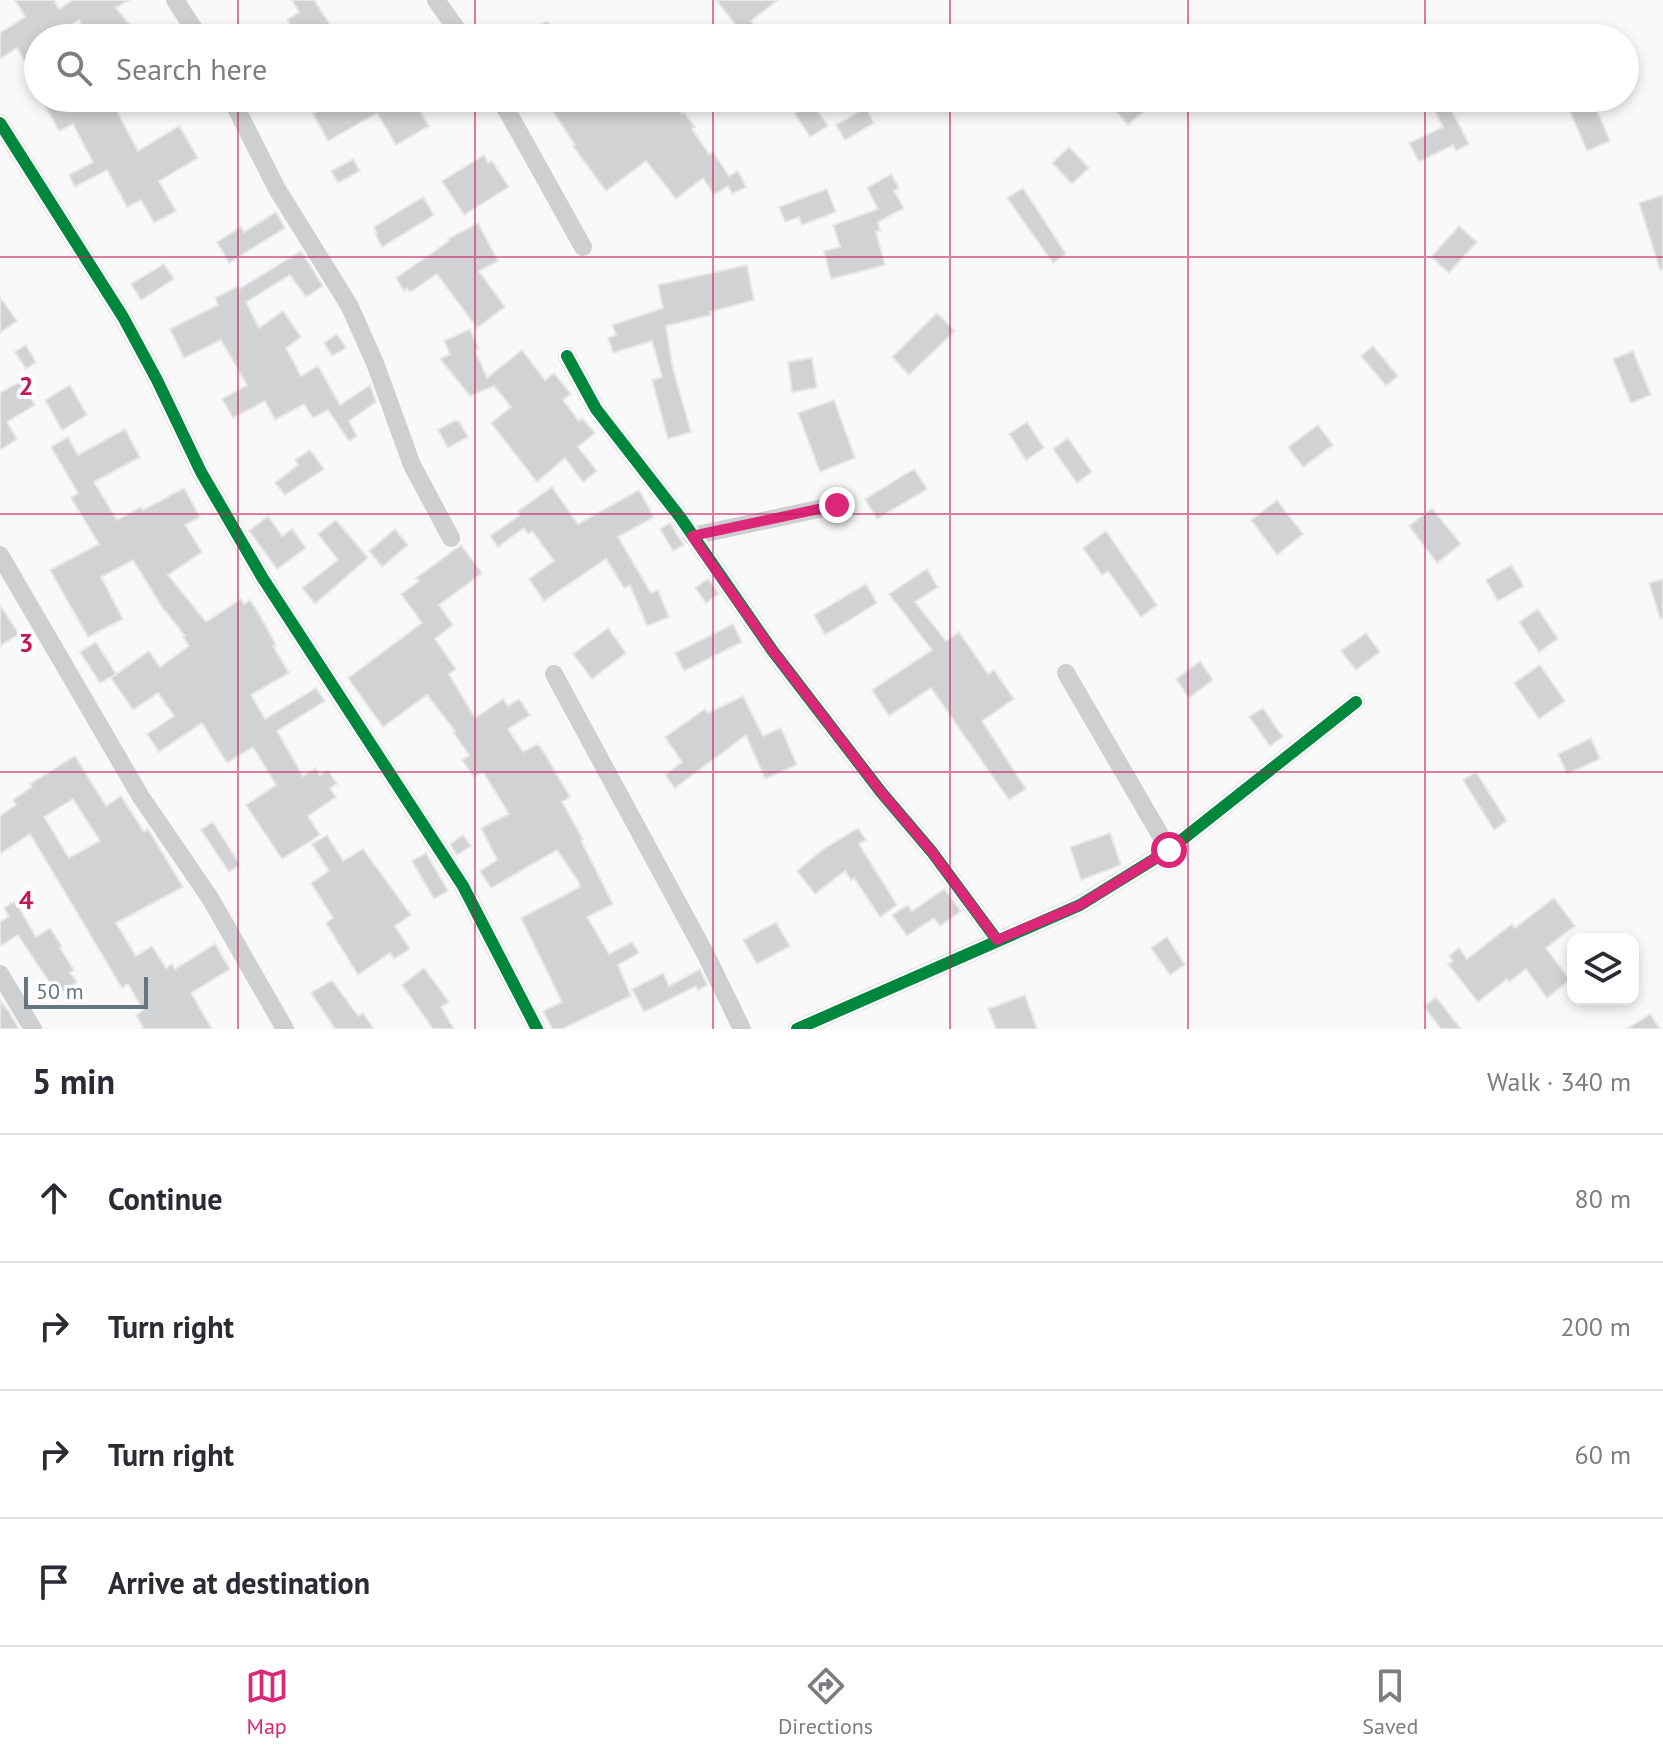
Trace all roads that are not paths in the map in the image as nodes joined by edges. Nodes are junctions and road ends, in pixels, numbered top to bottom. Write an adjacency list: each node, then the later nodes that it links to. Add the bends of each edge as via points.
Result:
1 (175, 0): 3 (street)
2 (436, 0): 4 (street)
3 (191, 24)
4 (453, 24)
5 (238, 112): 12 (street, via 277,189 349,305 412,465)
6 (508, 112): 8 (street)
7 (0, 123): 22 (street, via 123,317 201,472 262,577 463,886)
8 (583, 247)
9 (567, 356): 11 (street, via 596,409)
10 (837, 505): 11 (street)
11 (692, 536): 18 (street, via 772,650)
12 (451, 538)
13 (0, 555): 21 (street)
14 (1066, 673): 17 (street)
15 (554, 674): 23 (street)
16 (1356, 702): 17 (street)
17 (1169, 850): 18 (street, via 1080,905)
18 (997, 940): 24 (street)
19 (0, 974): 20 (street)
20 (33, 1029)
21 (285, 1029)
22 (537, 1029)
23 (742, 1029)
24 (797, 1029)

